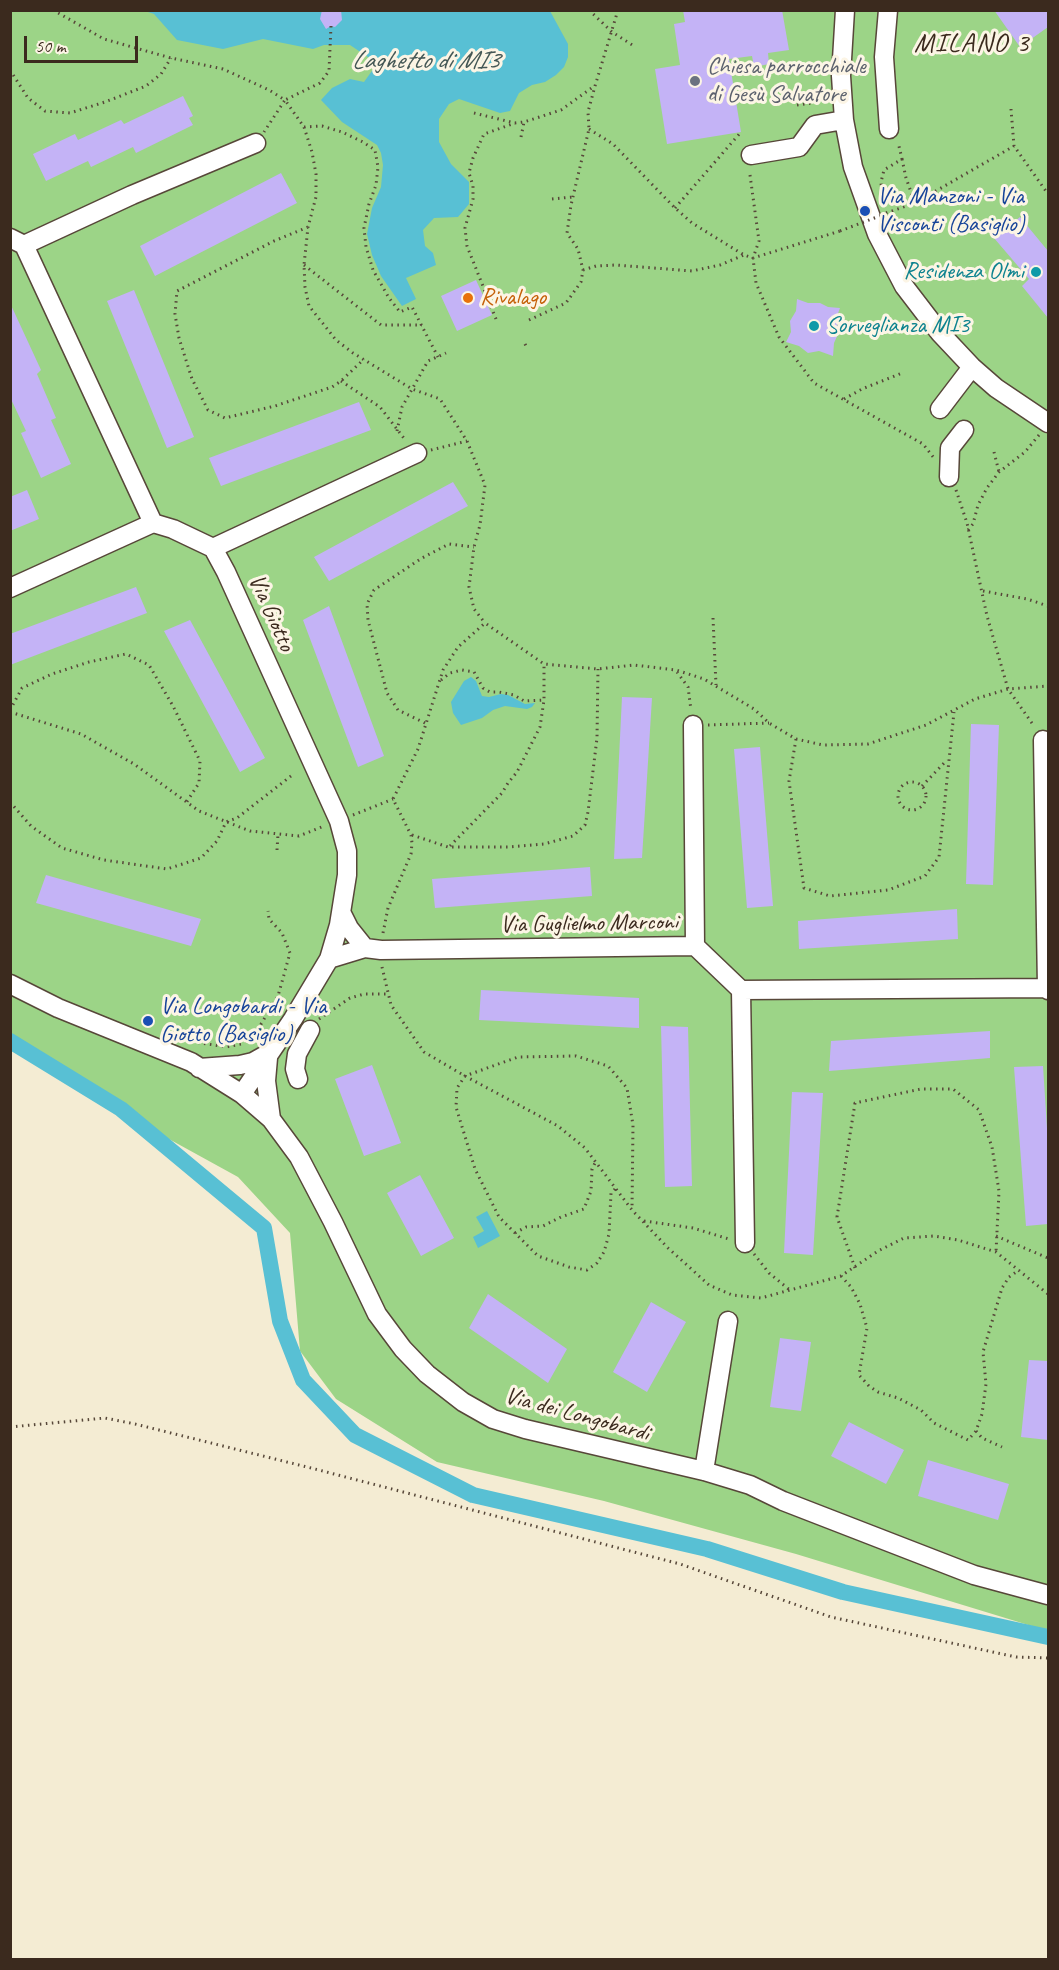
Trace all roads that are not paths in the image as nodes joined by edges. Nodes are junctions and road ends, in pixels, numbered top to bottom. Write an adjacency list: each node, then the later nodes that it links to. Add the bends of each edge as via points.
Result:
1 (845, 10): 3 (street, via 841,76)
2 (888, 10): 4 (street, via 884,57)
3 (844, 120): 6 (street, via 815,124 799,147); 8 (street, via 853,167 877,214 877,234 904,286)
4 (889, 129)
5 (256, 143): 7 (street)
6 (752, 154)
7 (17, 241): 14 (street)
8 (972, 367): 9 (street); 10 (street)
9 (940, 408)
10 (1044, 429)
11 (964, 430): 13 (street, via 950,448)
12 (417, 453): 15 (street)
13 (949, 477)
14 (153, 523): 15 (street); 16 (street)
15 (213, 548): 19 (street, Via Giotto, via 339,820 347,851)
16 (10, 588)
17 (693, 725): 20 (street)
18 (1043, 740): 24 (street)
19 (342, 914): 21 (street); 22 (street, Via Giotto)
20 (695, 946): 21 (street, Via Guglielmo Marconi); 25 (street, Via Guglielmo Marconi)
21 (365, 948): 22 (street, Via Guglielmo Marconi)
22 (328, 958): 27 (street, Via Giotto)
23 (10, 984): 28 (street, Via dei Longobardi)
24 (1048, 989): 25 (street)
25 (741, 990): 32 (street)
26 (310, 1030): 29 (street, via 297,1054)
27 (269, 1053): 28 (street, via 240,1065); 30 (street, Via Giotto); 31 (street, Via Giotto, via 266,1081)
28 (199, 1068): 30 (street, Via dei Longobardi)
29 (298, 1079)
30 (242, 1094): 31 (street, Via dei Longobardi)
31 (271, 1119): 34 (street, Via dei Longobardi, via 299,1157 377,1314 428,1374 463,1402 493,1419)
32 (745, 1243)
33 (728, 1321): 34 (street)
34 (704, 1471): 35 (street, Via dei Longobardi, via 750,1485 974,1575)
35 (1048, 1594)

